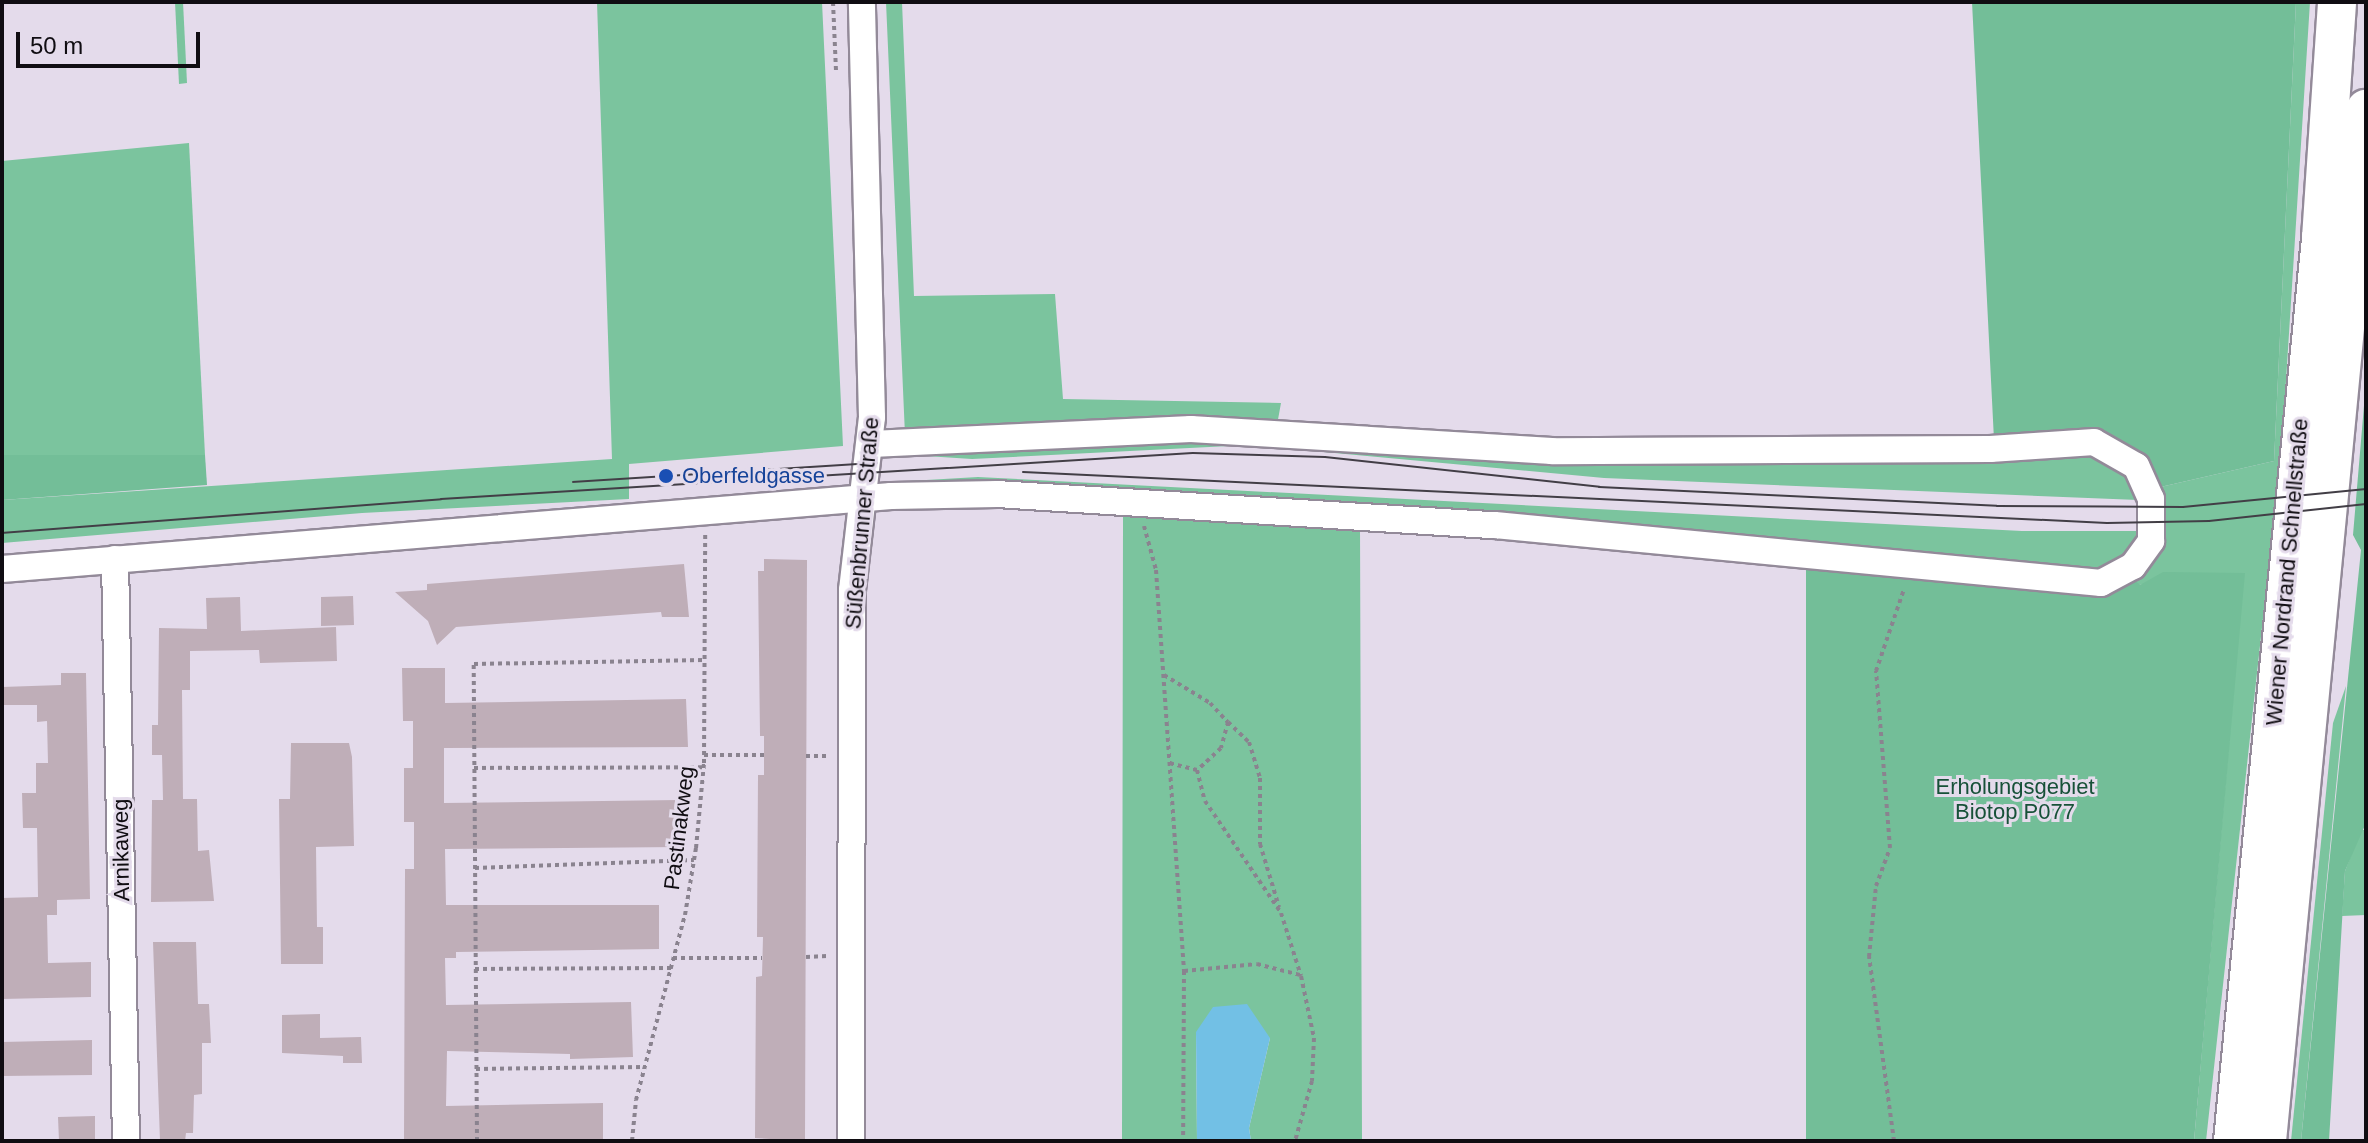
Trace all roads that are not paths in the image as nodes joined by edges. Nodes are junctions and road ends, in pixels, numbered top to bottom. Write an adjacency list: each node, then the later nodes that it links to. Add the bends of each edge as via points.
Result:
1 (862, 2): 4 (street, Süßenbrunner Straße)
2 (2337, 2): 10 (highway, Wiener Nordrand Schnellstraße, via 2321,238)
3 (2366, 109): 11 (highway, Wiener Nordrand Schnellstraße)
4 (871, 444): 5 (street, Süßenbrunner Straße); 5 (street, via 1191,429 1552,451 1990,449 2094,442 2136,466 2151,499 2151,541 2133,566 2101,583 1495,525 997,494)
5 (862, 499): 6 (street); 9 (street, Süßenbrunner Straße, via 852,590)
6 (115, 559): 7 (street); 8 (street, Arnikaweg)
7 (2, 569)
8 (126, 1141)
9 (851, 1141)
10 (2233, 1141)
11 (2267, 1141)

